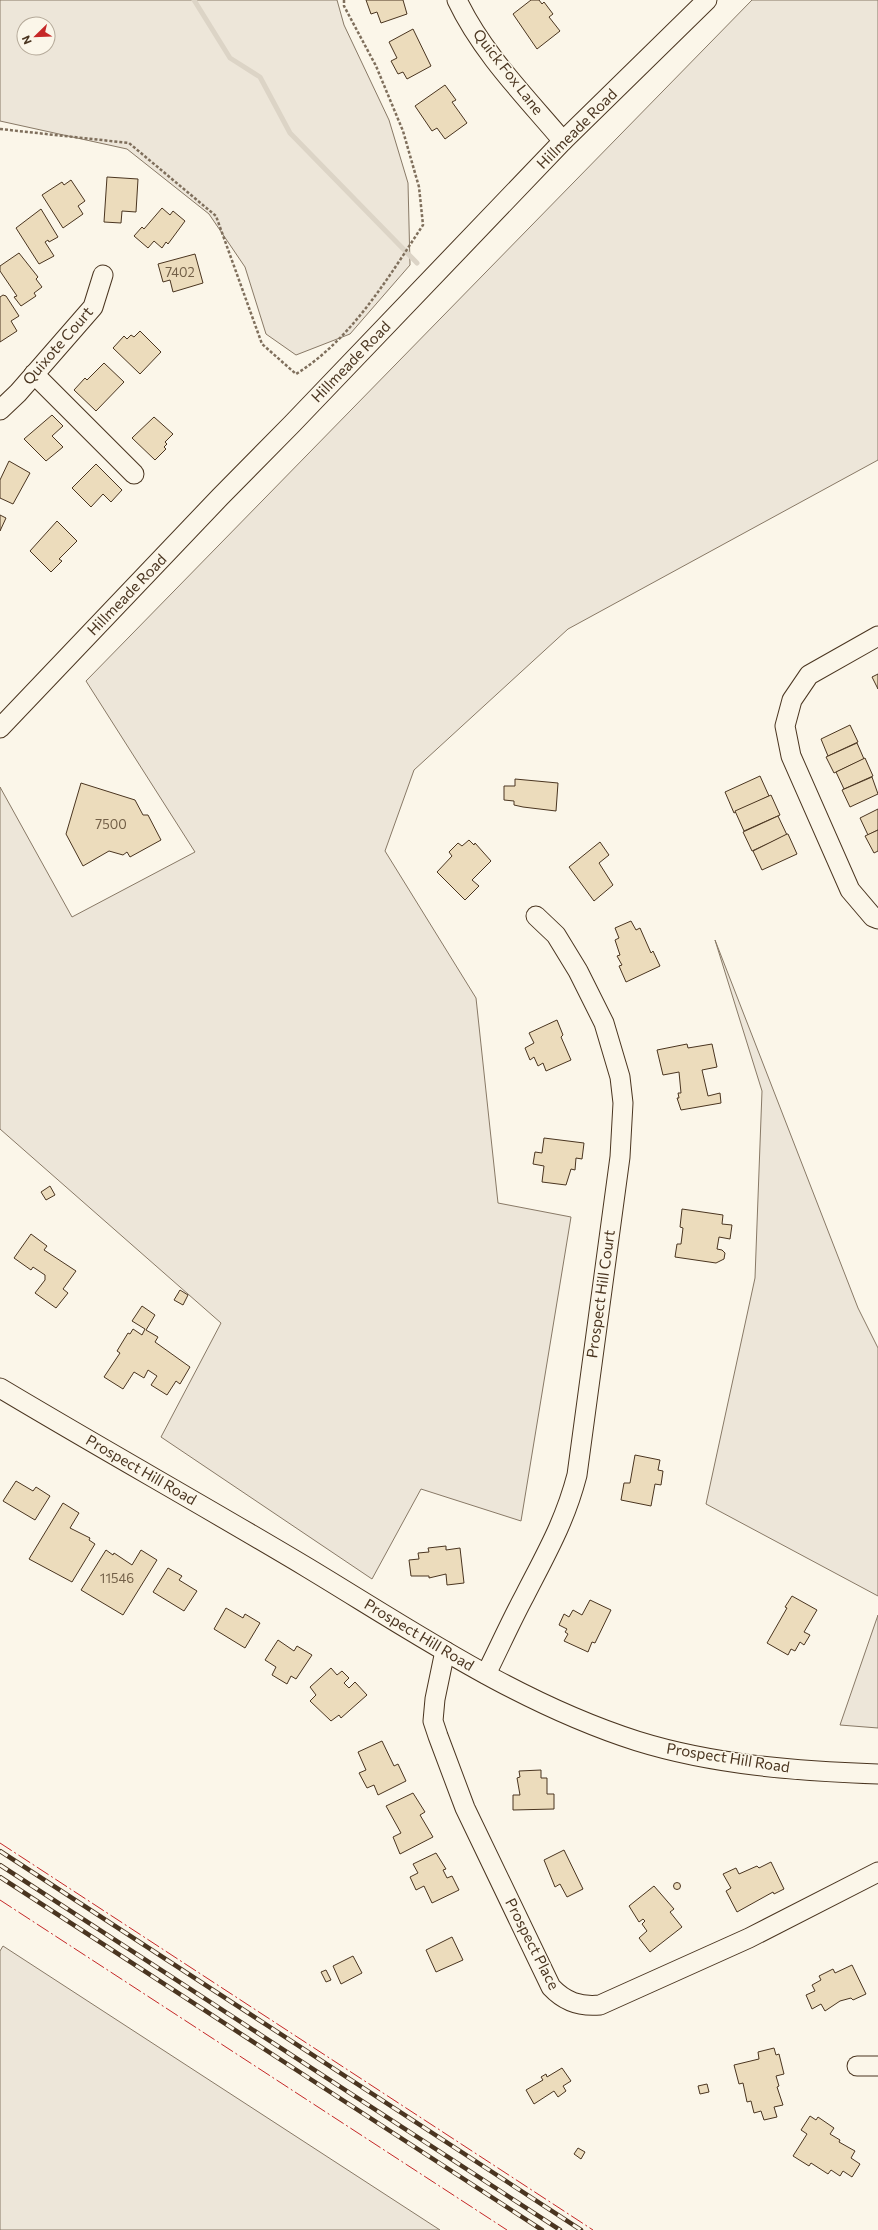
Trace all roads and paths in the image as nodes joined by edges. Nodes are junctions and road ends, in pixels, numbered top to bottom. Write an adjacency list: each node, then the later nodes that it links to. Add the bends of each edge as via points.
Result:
1 (344, 0): 4 (path, via 344,6 376,66 403,131 417,180 423,225 347,330 313,364 296,374 262,344 216,216 129,142)
2 (457, 0): 5 (street, Quick Fox Lane, via 473,30)
3 (707, 0): 5 (street, Hillmeade Road)
4 (0, 129)
5 (563, 141): 11 (street, Hillmeade Road)
6 (103, 275): 7 (street, Quixote Court, via 93,307)
7 (34, 374): 8 (street, Quixote Court); 9 (street)
8 (0, 410)
9 (134, 474)
10 (878, 636): 13 (street, via 809,675 792,700 785,726 790,756 850,890 873,917)
11 (0, 728)
12 (536, 916): 16 (street, Prospect Hill Court, via 556,935 578,971 604,1023 620,1077 623,1103 620,1157 578,1474 556,1537)
13 (878, 919)
14 (0, 1388): 15 (street, Prospect Hill Road, via 268,1544)
15 (445, 1651): 16 (street, Prospect Hill Road); 18 (street, Prospect Place, via 433,1721 438,1736 465,1808 551,1987 559,1996 572,2003 585,2007 600,2005 749,1938)
16 (486, 1674): 17 (street, Prospect Hill Road, via 549,1707 636,1740 686,1754 794,1770)
17 (878, 1774)
18 (878, 1872)
19 (857, 2066): 20 (street)
20 (878, 2066)

